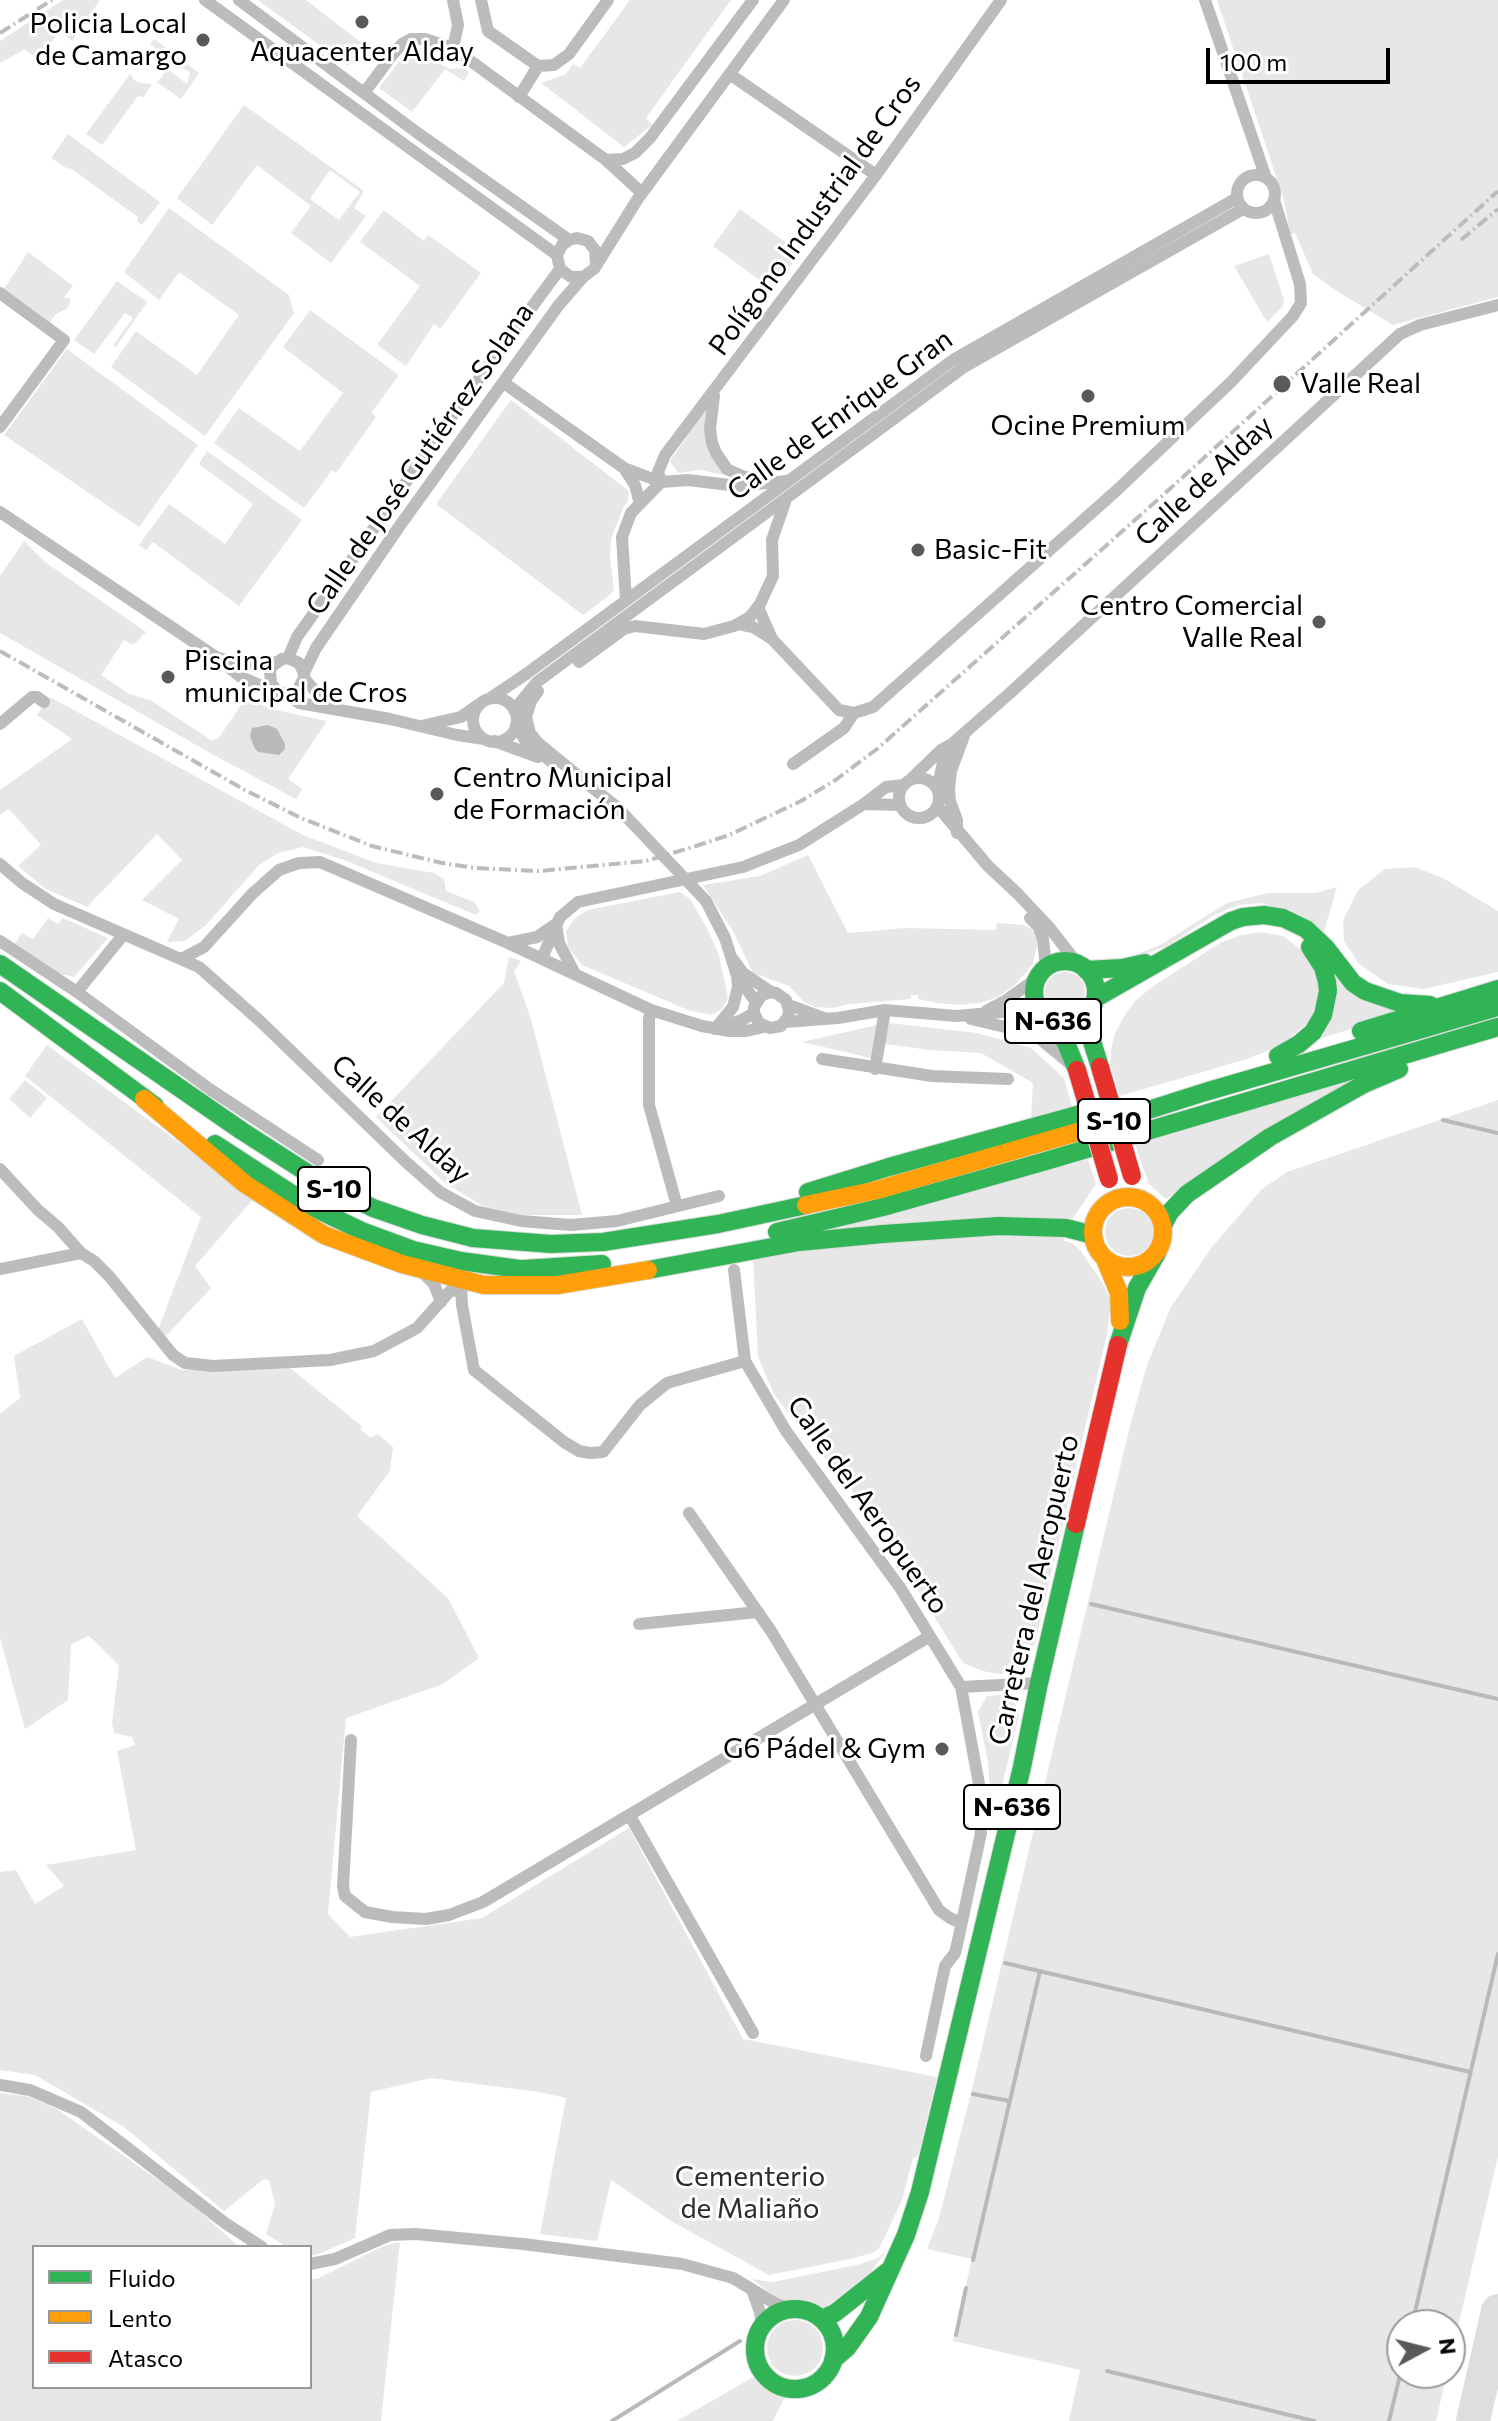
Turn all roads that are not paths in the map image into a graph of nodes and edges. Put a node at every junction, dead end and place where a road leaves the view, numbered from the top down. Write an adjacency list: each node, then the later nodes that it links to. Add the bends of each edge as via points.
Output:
1 (205, 0): 12 (street)
2 (239, 0): 10 (street)
3 (453, 0): 11 (street, via 458,25)
4 (481, 0): 13 (street, via 488,31)
5 (608, 0): 13 (street, via 569,54 554,65)
6 (753, 0): 18 (street, via 650,138 635,153)
7 (784, 0): 14 (street)
8 (1001, 0): 19 (street, Polígono Industrial de Cros)
9 (1205, 0): 17 (street)
10 (290, 38): 12 (street); 15 (street)
11 (453, 48): 15 (street, via 411,39); 16 (street)
12 (280, 54): 30 (street)
13 (538, 66): 16 (street)
14 (731, 75): 19 (street); 22 (street)
15 (364, 93): 28 (street)
16 (519, 97): 18 (street)
17 (1252, 140): 20 (street); 21 (street)
18 (606, 160): 22 (street)
19 (876, 175): 37 (street, Polígono Industrial de Cros)
20 (1247, 177): 21 (street); 24 (street, via 1239,185)
21 (1266, 178): 23 (street, via 1274,188)
22 (642, 193): 26 (street)
23 (1274, 200): 25 (street); 27 (street)
24 (1240, 203): 25 (street); 41 (street, Calle de Enrique Gran, via 1114,266 953,360); 43 (street, Calle de Enrique Gran, via 964,367)
25 (1261, 213): 27 (street)
26 (617, 230): 29 (street); 31 (street)
27 (1285, 239): 58 (street, via 1301,303 1279,332 1116,491 873,707)
28 (569, 240): 29 (street); 30 (street)
29 (592, 245): 31 (street)
30 (557, 255): 32 (street)
31 (596, 264): 33 (street, Calle de José Gutiérrez Solana)
32 (560, 269): 33 (street); 51 (street, Calle de José Gutiérrez Solana)
33 (583, 277): 36 (street, Calle de José Gutiérrez Solana)
34 (0, 293): 38 (street, via 64,340)
35 (1498, 305): 62 (street, Calle de Alday, via 1400,334)
36 (504, 383): 40 (street); 52 (street, Calle de José Gutiérrez Solana, via 392,536 316,648)
37 (714, 392): 39 (street, Polígono Industrial de Cros); 41 (street, via 712,443 727,469 745,477)
38 (0, 427)
39 (665, 455): 40 (street, Polígono Industrial de Cros, via 649,467); 42 (street, Polígono Industrial de Cros, via 658,472)
40 (630, 470): 42 (street); 44 (street)
41 (789, 481): 42 (street, via 738,486); 46 (street, Calle de Enrique Gran)
42 (661, 482): 44 (street)
43 (786, 499): 47 (street, via 772,540 773,576); 57 (street, Calle de Enrique Gran, via 537,682)
44 (640, 504): 46 (street, via 622,537)
45 (0, 512): 50 (street)
46 (626, 600): 55 (street, Calle de Enrique Gran)
47 (758, 607): 48 (street); 49 (street)
48 (738, 624): 49 (street); 68 (street, via 704,634 624,629 539,691 526,717 530,733)
49 (772, 639): 58 (street, via 839,710)
50 (216, 657): 51 (street, via 244,664); 53 (street, via 241,677)
51 (282, 660): 52 (street, via 299,663); 53 (street, via 272,666 269,677)
52 (304, 676): 53 (street, via 301,687); 56 (street)
53 (281, 691): 56 (street, via 299,703)
54 (44, 702): 59 (street, via 32,697)
55 (484, 702): 57 (street, via 504,700); 61 (street, Calle de Enrique Gran, via 461,717); 63 (street, via 475,710 473,723)
56 (337, 709): 61 (street)
57 (514, 710): 60 (street)
58 (854, 713): 66 (street, via 844,728)
59 (0, 724)
60 (516, 725): 63 (street, via 508,737); 65 (street)
61 (422, 726): 63 (street)
62 (966, 732): 64 (street, Calle de Alday); 73 (street, Calle de Alday, via 951,771)
63 (489, 740): 65 (street)
64 (952, 744): 67 (street, Calle de Alday); 69 (street, Calle de Alday)
65 (545, 759): 68 (street)
66 (793, 764)
67 (907, 782): 69 (street, via 923,778); 70 (street, Calle de Alday, via 886,787); 71 (street, via 899,794)
68 (593, 788): 83 (street, bridge, via 706,901)
69 (937, 789): 72 (street)
70 (864, 804): 71 (street); 77 (street, Calle de Alday, via 799,845 743,867 578,902)
71 (900, 805): 72 (street, via 908,815 922,818)
72 (933, 812): 73 (street)
73 (957, 833): 75 (street)
74 (0, 864): 78 (street, Calle de Alday, via 54,904)
75 (988, 866): 86 (street); 87 (street, via 1038,926 1045,946)
76 (1264, 915): 84 (highway, via 1231,921); 94 (highway, via 1306,929 1365,991 1400,1003); 110 (highway, via 1306,942 1323,967 1328,991 1313,1032)
77 (556, 924): 80 (street, Calle de Alday, via 537,937); 82 (street, Calle de Alday); 88 (street)
78 (123, 935): 81 (street, Calle de Alday); 92 (street)
79 (0, 941): 92 (street)
80 (508, 943): 81 (street, via 339,869 308,862 279,870 204,947); 82 (street)
81 (183, 958): 121 (street, Calle de Alday, via 218,983 406,1162 457,1203 495,1217 571,1225 617,1221)
82 (542, 958): 88 (street)
83 (732, 958): 89 (street); 93 (street, via 743,973)
84 (1166, 958): 86 (highway, via 1122,968); 96 (highway)
85 (0, 964): 122 (highway, S-10, via 282,1158 373,1208 473,1238 551,1244 603,1242)
86 (1081, 966): 87 (highway, N-636, via 1057,962); 96 (highway, N-636, via 1094,983)
87 (1041, 973): 101 (street); 104 (highway, N-636, via 1034,998)
88 (575, 974): 99 (street)
89 (737, 976): 98 (street); 108 (street, via 733,1007)
90 (1498, 989): 94 (highway)
91 (0, 991): 115 (highway, S-10)
92 (77, 992): 116 (street)
93 (771, 992): 95 (street); 98 (street, via 762,995)
94 (1455, 1002): 110 (highway)
95 (789, 1005): 103 (street); 105 (street)
96 (1091, 1006): 104 (highway, N-636, via 1075,1022); 119 (highway, N-636, bridge, via 1089,1032)
97 (1498, 1007): 122 (highway, S-10, via 877,1190)
98 (755, 1008): 106 (street); 108 (street, via 742,1020)
99 (651, 1010): 108 (street); 121 (street, via 649,1105)
100 (885, 1010): 102 (street); 103 (street); 112 (street)
101 (977, 1015): 102 (street); 104 (street, via 1012,1011)
102 (957, 1016): 113 (street, via 1027,1032)
103 (827, 1019): 105 (street)
104 (1049, 1019): 113 (highway, N-636)
105 (785, 1022): 106 (street)
106 (764, 1027): 108 (street)
107 (1498, 1027): 130 (highway, S-10, via 854,1214 680,1252)
108 (715, 1029)
109 (1498, 1038): 123 (highway, via 1364,1084 1270,1137 1187,1194)
110 (1278, 1056): 122 (highway, via 889,1167 754,1208)
111 (822, 1059): 112 (street)
112 (875, 1069): 114 (street)
113 (1077, 1070): 120 (highway, N-636, bridge)
114 (1008, 1079)
115 (144, 1099): 129 (highway, via 245,1184 324,1235); 130 (highway, S-10, via 312,1207 364,1232 413,1250)
116 (318, 1160)
117 (0, 1169): 125 (street)
118 (719, 1196): 121 (street, Calle de Alday)
119 (1140, 1199): 120 (highway); 123 (highway, N-636, via 1155,1209)
120 (1112, 1201): 124 (highway, via 1096,1219)
121 (677, 1206)
122 (726, 1222)
123 (1163, 1225): 126 (highway, N-636)
124 (1093, 1235): 127 (highway, N-636); 132 (highway, via 1066,1228 999,1226 883,1234 799,1242)
125 (81, 1253): 128 (street); 134 (street, via 109,1276 185,1363 236,1366 330,1360 374,1351 417,1328)
126 (1157, 1253): 127 (highway, via 1132,1268); 135 (highway, Carretera del Aeropuerto / N-636, via 1137,1288)
127 (1105, 1259): 135 (highway, Carretera del Aeropuerto / N-636, via 1119,1293)
128 (0, 1269)
129 (419, 1269): 133 (highway); 134 (street, via 434,1284)
130 (523, 1269): 132 (highway, via 557,1275)
131 (734, 1270): 136 (street, Calle del Aeropuerto)
132 (623, 1273): 133 (highway, via 558,1285)
133 (461, 1285): 134 (street); 136 (street, via 474,1370 579,1451 603,1452 640,1405 667,1383)
134 (441, 1302)
135 (1120, 1338): 141 (highway, Carretera del Aeropuerto / N-636)
136 (745, 1361): 140 (street, Calle del Aeropuerto, via 786,1431)
137 (689, 1513): 138 (street)
138 (758, 1612): 139 (street); 143 (street)
139 (639, 1624)
140 (930, 1636): 142 (street, Calle del Aeropuerto); 143 (street)
141 (1039, 1683): 142 (street); 152 (highway, Carretera del Aeropuerto / N-636, via 920,2192)
142 (961, 1687): 146 (street, via 979,1784 981,1833)
143 (814, 1705): 145 (street); 146 (street, via 939,1910)
144 (351, 1740): 145 (street, via 343,1887 345,1896 365,1912 426,1919 460,1911)
145 (630, 1816): 147 (street)
146 (961, 1923): 148 (street, via 955,1953 945,1966)
147 (753, 2033)
148 (926, 2056)
149 (0, 2085): 150 (street, via 30,2090 81,2112)
150 (259, 2245)
151 (312, 2264): 153 (street, via 390,2235 416,2234 682,2264 725,2275)
152 (889, 2270): 155 (highway, N-636); 157 (highway, N-636, via 869,2317)
153 (752, 2290): 154 (street); 156 (street)
154 (792, 2309): 155 (highway); 156 (highway)
155 (822, 2319): 157 (highway, via 833,2338)
156 (762, 2325): 157 (highway, N-636, via 757,2361 779,2385 812,2385)
157 (833, 2360)

